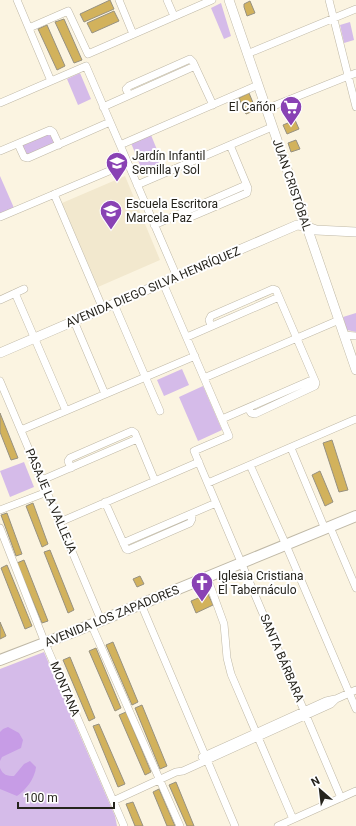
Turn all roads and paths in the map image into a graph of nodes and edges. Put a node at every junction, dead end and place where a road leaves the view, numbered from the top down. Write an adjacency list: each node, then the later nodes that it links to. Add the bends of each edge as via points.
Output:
1 (17, 0): 10 (street)
2 (119, 0): 11 (street)
3 (168, 0): 8 (street)
4 (212, 0): 8 (street)
5 (229, 0): 12 (street, JUAN CRISTÓBAL)
6 (328, 0): 9 (street)
7 (356, 9): 9 (street)
8 (174, 16): 11 (street)
9 (333, 19): 12 (street); 14 (street)
10 (29, 28): 11 (street, via 68,11 88,54); 15 (street)
11 (133, 34)
12 (247, 54): 16 (street, JUAN CRISTÓBAL)
13 (356, 73): 14 (street)
14 (347, 77): 20 (street); 21 (street)
15 (51, 81): 17 (street); 19 (street, via 86,66)
16 (258, 85): 18 (street); 21 (street, JUAN CRISTÓBAL)
17 (0, 103)
18 (213, 105): 19 (street, via 195,66); 27 (street)
19 (103, 106): 22 (street)
20 (356, 107)
21 (266, 109): 23 (street, JUAN CRISTÓBAL)
22 (110, 122): 25 (street); 27 (street)
23 (272, 127): 26 (street); 34 (street, JUAN CRISTÓBAL)
24 (18, 144): 25 (street, via 27,158); 25 (street, via 50,130); 28 (street)
25 (59, 145)
26 (230, 145): 30 (street); 33 (street, via 248,191 186,219 180,214)
27 (120, 146): 29 (street)
28 (0, 151)
29 (128, 163): 30 (street); 31 (street)
30 (138, 185): 33 (street)
31 (54, 194): 32 (street); 43 (street)
32 (0, 217)
33 (154, 225): 36 (street)
34 (307, 227): 35 (street, AVENIDA DIEGO SILVA HENRÍQUEZ, via 316,230); 36 (street, AVENIDA DIEGO SILVA HENRÍQUEZ, via 297,225); 44 (street, JUAN CRISTÓBAL)
35 (356, 232)
36 (177, 277): 37 (street, AVENIDA DIEGO SILVA HENRÍQUEZ)
37 (163, 283): 42 (street, AVENIDA DIEGO SILVA HENRÍQUEZ); 49 (street)
38 (24, 289): 39 (street)
39 (15, 293): 41 (street); 50 (street)
40 (279, 297): 46 (street); 46 (street, via 275,289 211,316); 51 (street)
41 (0, 300)
42 (114, 304): 43 (street, AVENIDA DIEGO SILVA HENRÍQUEZ); 55 (street)
43 (104, 309): 45 (street, AVENIDA DIEGO SILVA HENRÍQUEZ)
44 (339, 320): 47 (street, JUAN CRISTÓBAL); 51 (street)
45 (74, 321): 50 (street, AVENIDA DIEGO SILVA HENRÍQUEZ); 58 (street)
46 (211, 326): 49 (street)
47 (344, 335): 48 (street); 54 (street, JUAN CRISTÓBAL)
48 (356, 336)
49 (186, 337): 53 (street)
50 (35, 338): 52 (street, AVENIDA DIEGO SILVA HENRÍQUEZ); 59 (street)
51 (296, 338): 56 (street); 61 (street, via 315,383)
52 (0, 353)
53 (195, 356): 55 (street); 56 (street)
54 (356, 370)
55 (146, 377): 58 (street); 60 (street)
56 (204, 378): 61 (street)
57 (0, 381): 63 (street, PASAJE LA VALLEJA)
58 (105, 394): 59 (street)
59 (66, 411): 63 (street)
60 (160, 411)
61 (222, 419): 65 (street, SANTA BÁRBARA, via 229,436 194,451)
62 (356, 419): 64 (street)
63 (21, 430): 67 (street, PASAJE LA VALLEJA)
64 (290, 448): 66 (street); 77 (street)
65 (199, 462): 68 (street); 69 (street, SANTA BÁRBARA)
66 (250, 465): 69 (street); 78 (street)
67 (42, 480): 68 (street, via 71,468 68,461 70,458 131,431 137,438); 70 (street, PASAJE LA VALLEJA)
68 (155, 481): 71 (street)
69 (208, 483): 72 (street, SANTA BÁRBARA)
70 (47, 492): 73 (street); 75 (street, PASAJE LA VALLEJA)
71 (105, 502): 72 (street, via 128,550 189,524 192,521 191,514); 75 (street)
72 (216, 503): 79 (street, SANTA BÁRBARA)
73 (0, 510)
74 (356, 516): 77 (main road, AVENIDA LOS ZAPADORES)
75 (60, 522): 83 (street, PASAJE LA VALLEJA)
76 (0, 528): 85 (street, MONTANA)
77 (328, 528): 78 (main road, AVENIDA LOS ZAPADORES); 81 (street)
78 (286, 545): 79 (main road, AVENIDA LOS ZAPADORES); 87 (street)
79 (242, 563): 80 (main road, AVENIDA LOS ZAPADORES); 89 (street, SANTA BÁRBARA)
80 (207, 577): 82 (main road, AVENIDA LOS ZAPADORES); 90 (street, via 224,624 229,666)
81 (356, 588)
82 (141, 604): 83 (main road, AVENIDA LOS ZAPADORES); 91 (street)
83 (102, 620): 84 (main road, AVENIDA LOS ZAPADORES)
84 (91, 624): 85 (main road, AVENIDA LOS ZAPADORES); 92 (street)
85 (45, 643): 86 (main road, AVENIDA LOS ZAPADORES); 95 (street, MONTANA)
86 (0, 659)
87 (353, 692): 88 (street); 89 (street, via 326,701)
88 (356, 709)
89 (305, 713): 90 (street); 94 (street, SANTA BÁRBARA)
90 (258, 735): 91 (street); 96 (street)
91 (206, 758): 92 (street, via 183,772 176,772); 99 (street)
92 (159, 780): 95 (street); 98 (street)
93 (356, 791): 94 (street)
94 (341, 798): 96 (street)
95 (113, 801): 97 (street, MONTANA)
96 (293, 819): 100 (street)
97 (124, 826)
98 (180, 826)
99 (235, 826)
100 (278, 826)

